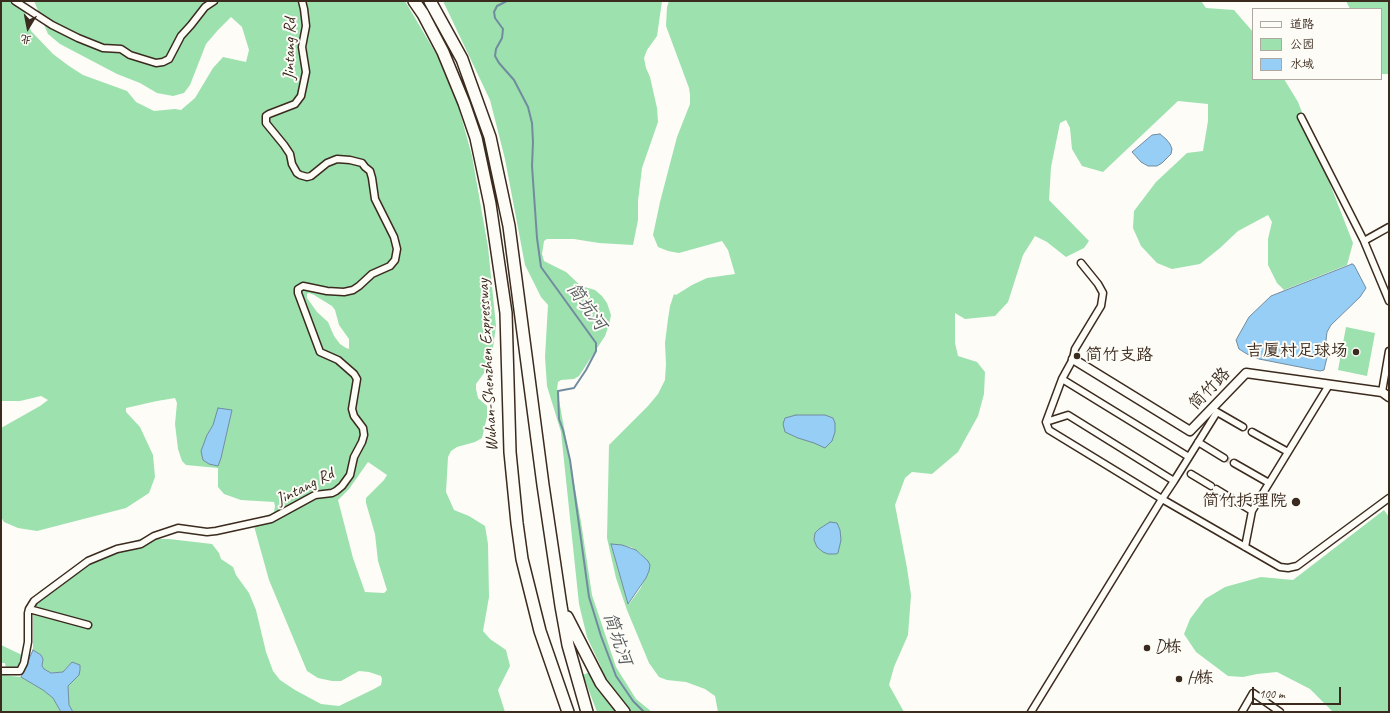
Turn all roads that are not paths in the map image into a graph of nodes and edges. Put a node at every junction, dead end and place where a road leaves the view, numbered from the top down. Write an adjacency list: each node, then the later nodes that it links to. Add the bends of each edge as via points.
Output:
1 (15, 1): 2 (street, via 78,38 103,48 120,49 156,63 169,59 181,36 205,6)
2 (214, 1)
3 (302, 1): 33 (street, Jintang Rd, via 306,26 302,47 306,72 301,96 295,104 266,116 266,123 290,154 292,164 300,175 311,176 327,163 338,159 365,166 370,171 375,199 394,237 397,249 395,260 390,266 372,274 352,290 344,292 302,286 298,289 320,352 338,360 357,379 352,409 363,428 364,435 354,456 350,475 336,491 315,495 271,519 207,532 178,528 140,544 117,548 84,563 34,601)
4 (414, 1): 36 (highway, Wuhan-Shenzhen Expressway, via 443,52 476,138 490,204 505,306 510,452 522,559 540,631)
5 (430, 1): 32 (highway, Wuhan-Shenzhen Expressway, via 462,59 491,145 509,226)
6 (1300, 117): 8 (street)
7 (1389, 227): 8 (street)
8 (1364, 241): 10 (street)
9 (1081, 263): 12 (street, via 1103,293 1101,306 1075,349)
10 (1389, 302)
11 (1389, 351): 15 (street)
12 (1073, 359): 13 (street); 14 (street, 简竹路, via 1190,431 1246,373)
13 (1062, 379): 17 (street); 22 (street)
14 (1329, 385): 15 (street, 简竹路); 21 (street)
15 (1382, 392): 16 (street, 简竹路)
16 (1389, 397)
17 (1046, 422): 26 (street, via 1068,415); 29 (street, via 1049,430)
18 (1244, 427): 20 (street, via 1217,412)
19 (1252, 432): 21 (street)
20 (1198, 442): 22 (street); 23 (street)
21 (1288, 452): 27 (street)
22 (1189, 457): 25 (street)
23 (1224, 458)
24 (1234, 463): 27 (street)
25 (1187, 472): 26 (street); 30 (street)
26 (1174, 481): 29 (street)
27 (1269, 483): 30 (street)
28 (1389, 498): 31 (street, via 1297,566 1280,567)
29 (1162, 499): 31 (street); 39 (street)
30 (1252, 511): 31 (street)
31 (1245, 547)
32 (561, 606): 37 (highway, Wuhan-Shenzhen Expressway, via 568,645); 38 (highway, via 601,683)
33 (29, 609): 34 (street); 35 (street, via 28,648 24,663 18,674)
34 (88, 625)
35 (1, 671)
36 (566, 708)
37 (587, 712)
38 (624, 712)
39 (1032, 712)
40 (1242, 712): 41 (street, via 1253,693)
41 (1280, 712)

